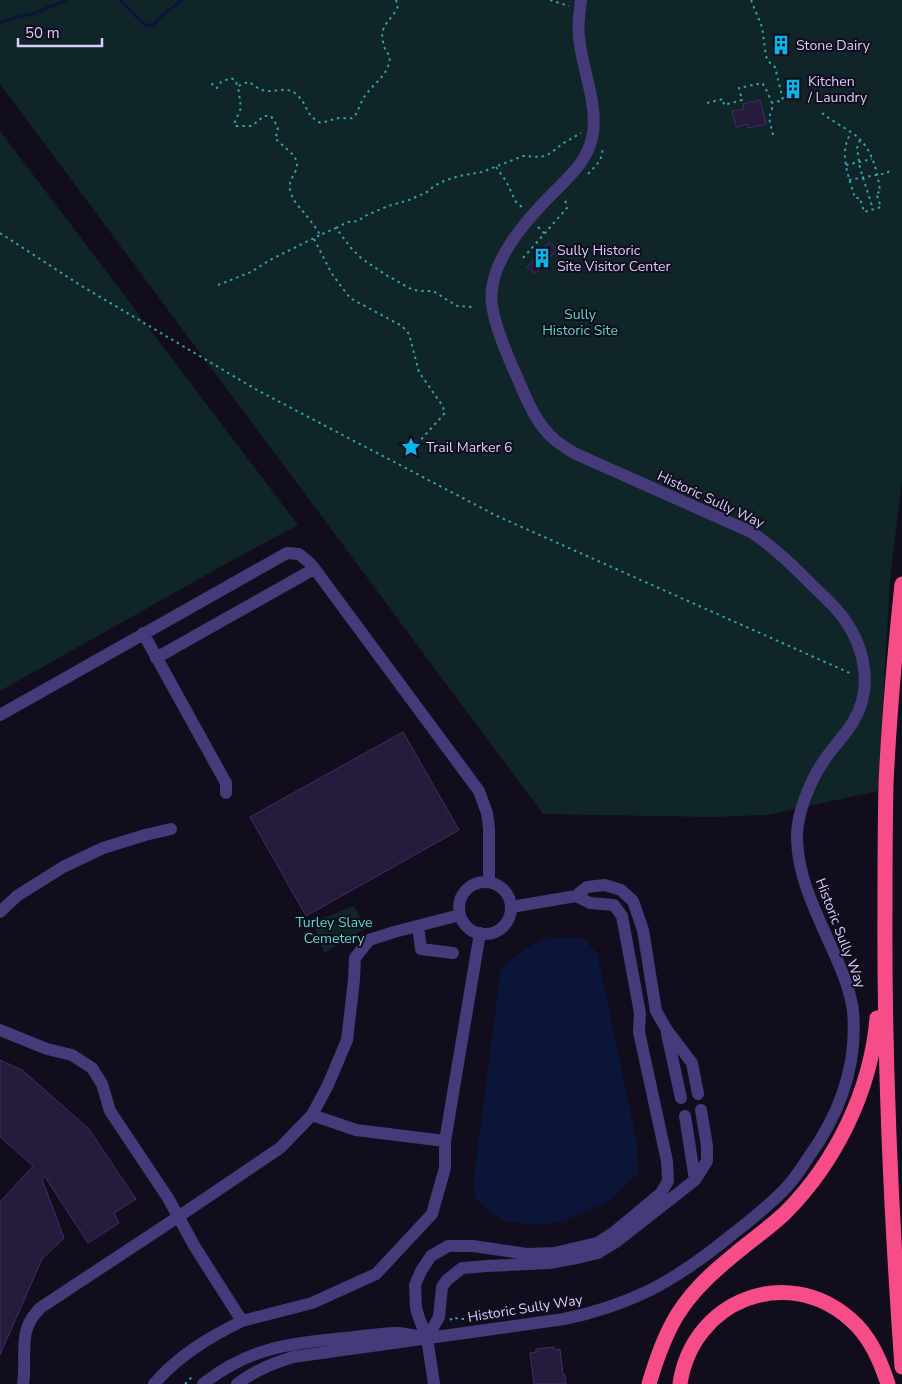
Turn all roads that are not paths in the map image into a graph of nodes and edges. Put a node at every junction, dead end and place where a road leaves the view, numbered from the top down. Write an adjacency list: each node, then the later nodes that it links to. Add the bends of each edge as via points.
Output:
1 (580, 4): 31 (street, Historic Sully Way, via 577,27 595,121 588,151 581,164 520,230 503,255 493,283 491,304 499,334 519,381 540,423 556,441 574,453 765,541 838,611 859,645 865,672 863,698 853,721 816,774 798,828 800,868 844,977 853,1011 853,1043 846,1086 817,1146 792,1181 769,1205 698,1261 648,1292 599,1311 564,1320)
2 (314, 569): 4 (street, via 299,554 288,552); 5 (street); 9 (street, via 479,791 489,828)
3 (902, 584): 16 (highway, via 886,776)
4 (143, 633): 5 (street); 6 (street)
5 (156, 658): 7 (street, via 226,783)
6 (0, 714)
7 (226, 793)
8 (170, 829): 12 (street, via 103,848 63,867 17,896)
9 (489, 882): 11 (street, via 507,893); 13 (street, via 472,885 466,891 461,898)
10 (576, 896): 11 (street); 18 (street, via 587,887 605,885 621,890 633,901 643,930); 19 (street, via 590,903 614,905 622,916)
11 (511, 907): 15 (street, via 502,928)
12 (0, 912)
13 (460, 915): 14 (street); 15 (street, via 467,927)
14 (418, 926): 17 (street, via 421,949); 25 (street, via 369,940 355,958 347,1040)
15 (480, 933): 27 (street)
16 (885, 949): 32 (highway, via 889,1153); 38 (highway, via 870,1061 844,1130 815,1176 785,1213 719,1267 684,1303 661,1347)
17 (453, 953)
18 (656, 1011): 19 (street); 21 (street)
19 (640, 1013): 31 (street, via 639,1032 667,1161 668,1180 661,1193 613,1233 597,1242 554,1253 527,1254 473,1246 448,1246 431,1256 415,1285 416,1308)
20 (0, 1030): 29 (street, via 72,1055 92,1068 102,1084 110,1111)
21 (666, 1030): 22 (street, via 692,1063); 23 (street)
22 (698, 1094)
23 (681, 1098)
24 (701, 1110): 28 (street, via 707,1161)
25 (312, 1115): 27 (street, via 356,1130); 29 (street, via 280,1148)
26 (684, 1116): 28 (street)
27 (445, 1142): 30 (street, via 445,1168 432,1214 376,1274 312,1303)
28 (695, 1180): 31 (street, via 598,1253 549,1263 462,1268 442,1287 439,1317)
29 (178, 1217): 30 (street); 33 (street, via 40,1308 26,1331)
30 (242, 1321): 34 (street, via 201,1343)
31 (427, 1338): 35 (street, Historic Sully Way, via 397,1333 278,1347 235,1362); 36 (street, Historic Sully Way, via 293,1357 257,1371); 37 (street)
32 (902, 1367)
33 (24, 1384)
34 (154, 1384)
35 (203, 1384)
36 (236, 1384)
37 (434, 1384)
38 (650, 1384)
39 (680, 1384): 40 (highway, via 689,1351 712,1320 743,1300 779,1292 815,1298 850,1319 874,1350)
40 (888, 1384)

